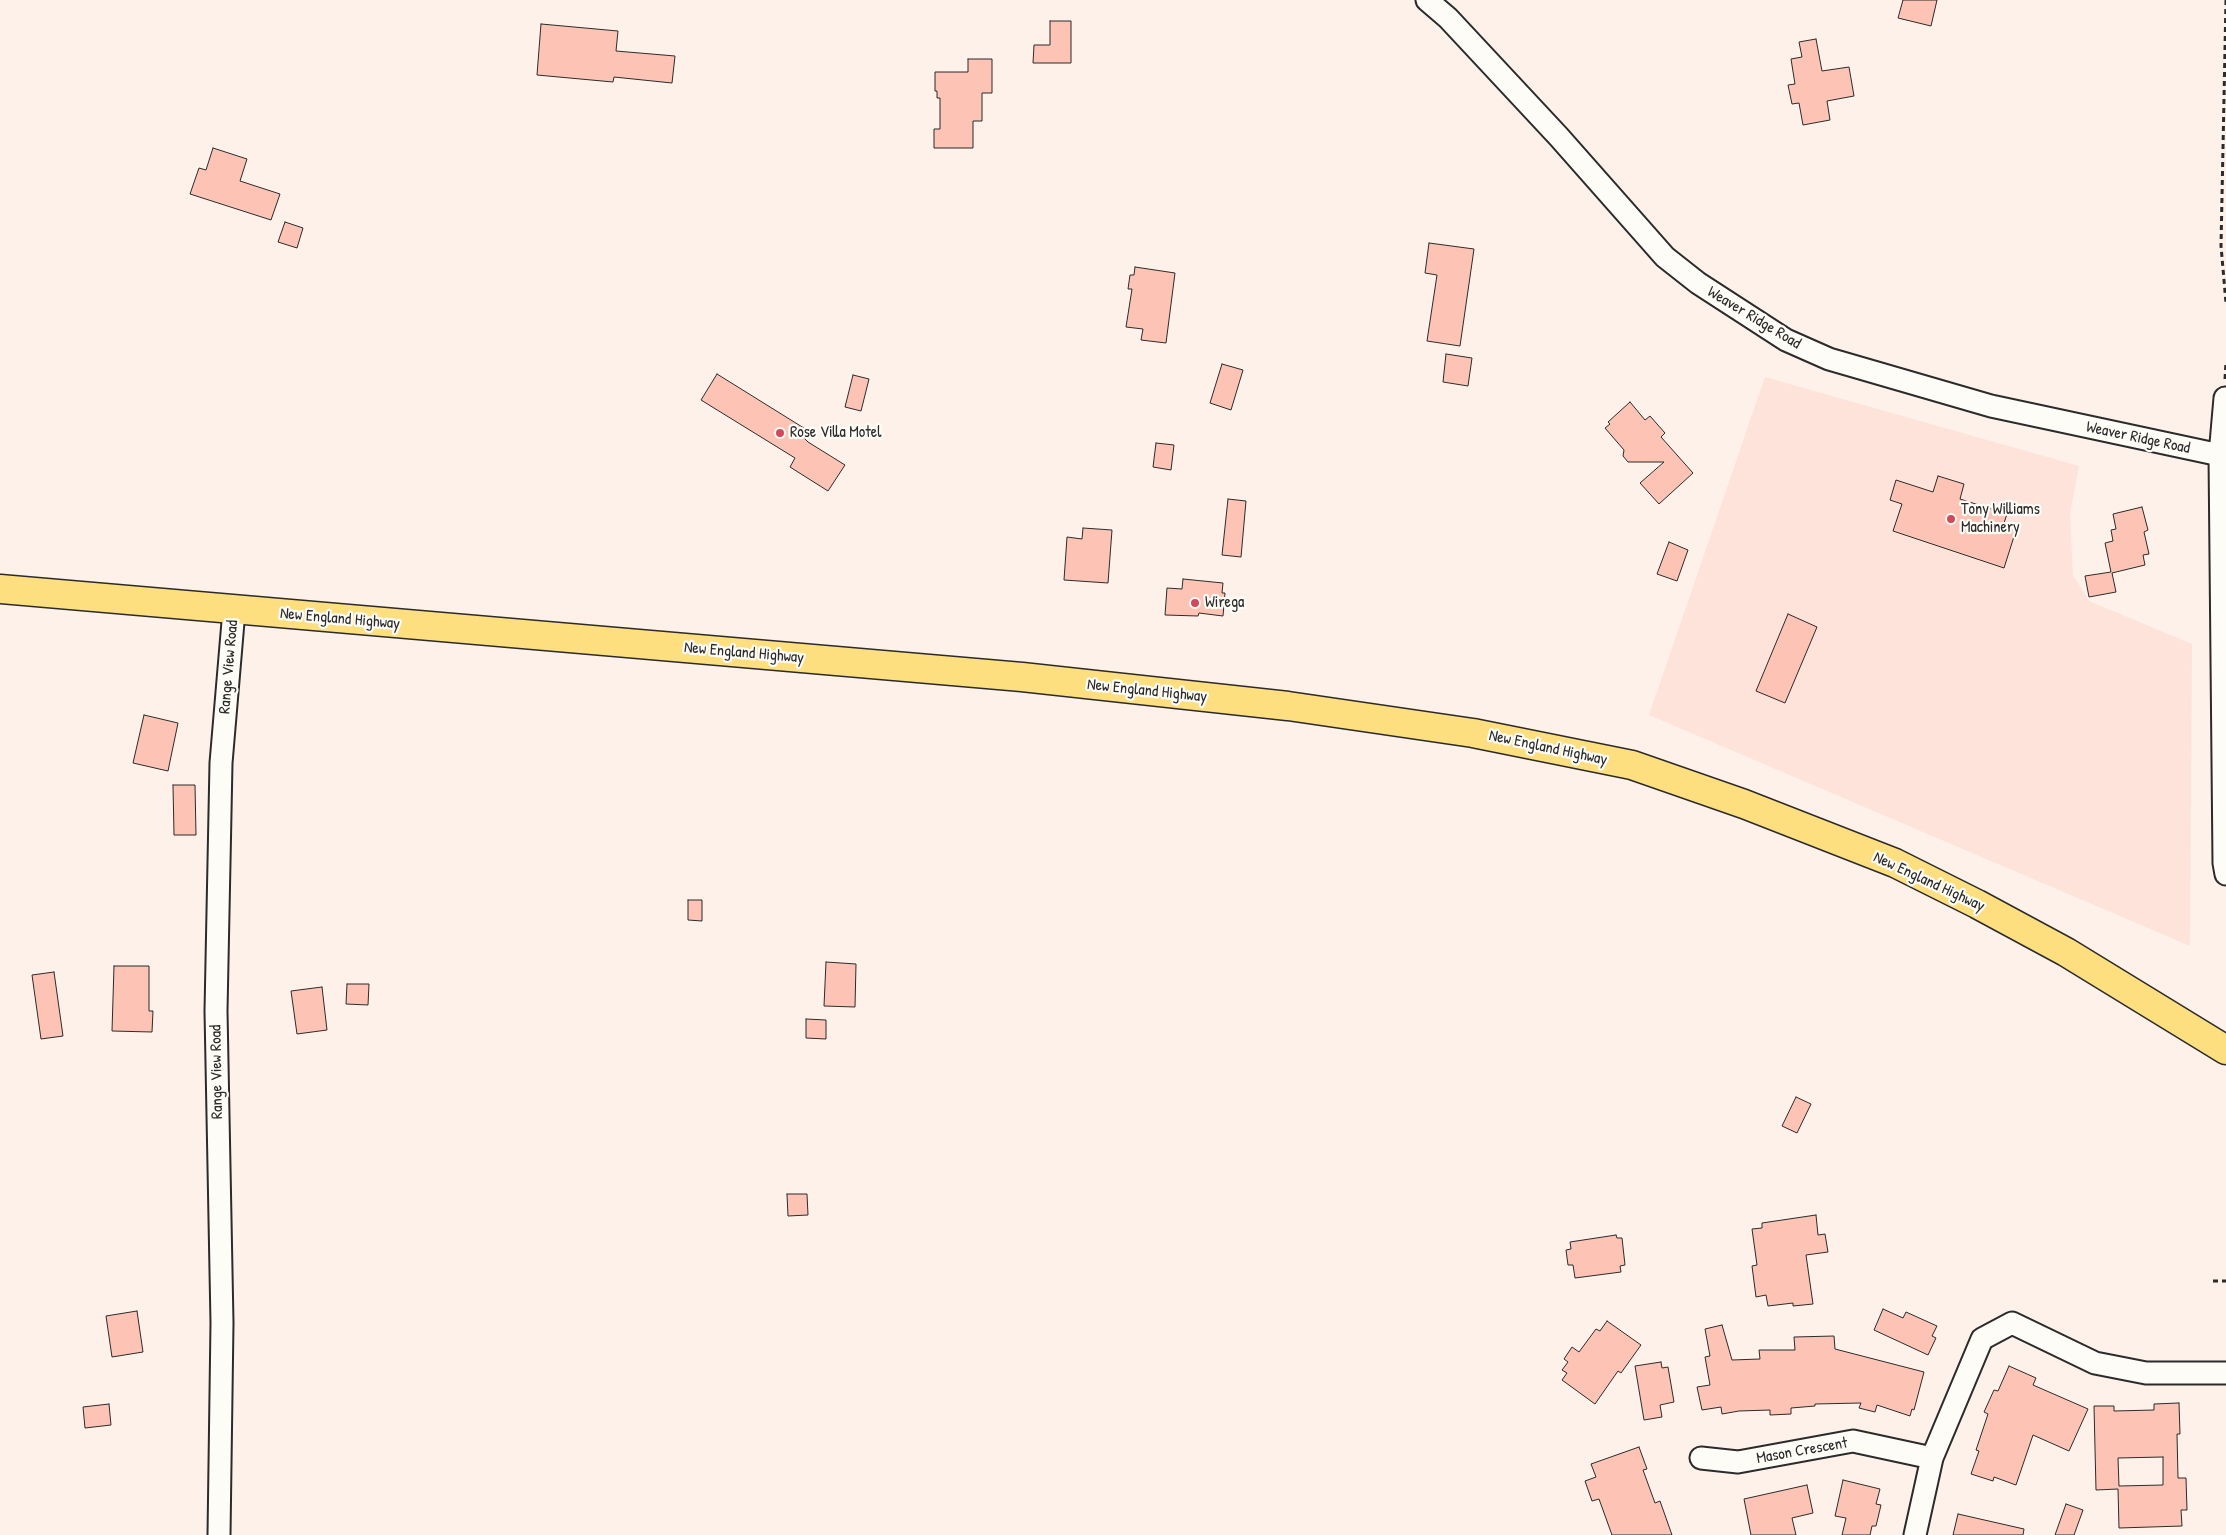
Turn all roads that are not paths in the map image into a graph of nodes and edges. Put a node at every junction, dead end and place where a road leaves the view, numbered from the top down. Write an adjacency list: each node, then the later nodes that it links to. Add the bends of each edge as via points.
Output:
1 (1427, 0): 3 (street, Weaver Ridge Road, via 1448,18 1559,137 1665,257 1698,283 1786,340 1829,359 1991,406)
2 (2224, 398): 3 (street)
3 (2220, 455): 6 (street)
4 (0, 589): 5 (highway, New England Highway)
5 (234, 610): 7 (highway, New England Highway, via 1022,677 1278,705 1473,733 1632,766 1744,804 1895,863 2066,952); 11 (street, Range View Road, via 221,763 216,1011 222,1322)
6 (2226, 874)
7 (2226, 1050)
8 (2226, 1373): 10 (street, via 2146,1373 2095,1363 2012,1323 1982,1339)
9 (1701, 1458): 10 (street, Mason Crescent, via 1738,1462 1853,1441)
10 (1932, 1458): 12 (street)
11 (219, 1535)
12 (1915, 1535)

